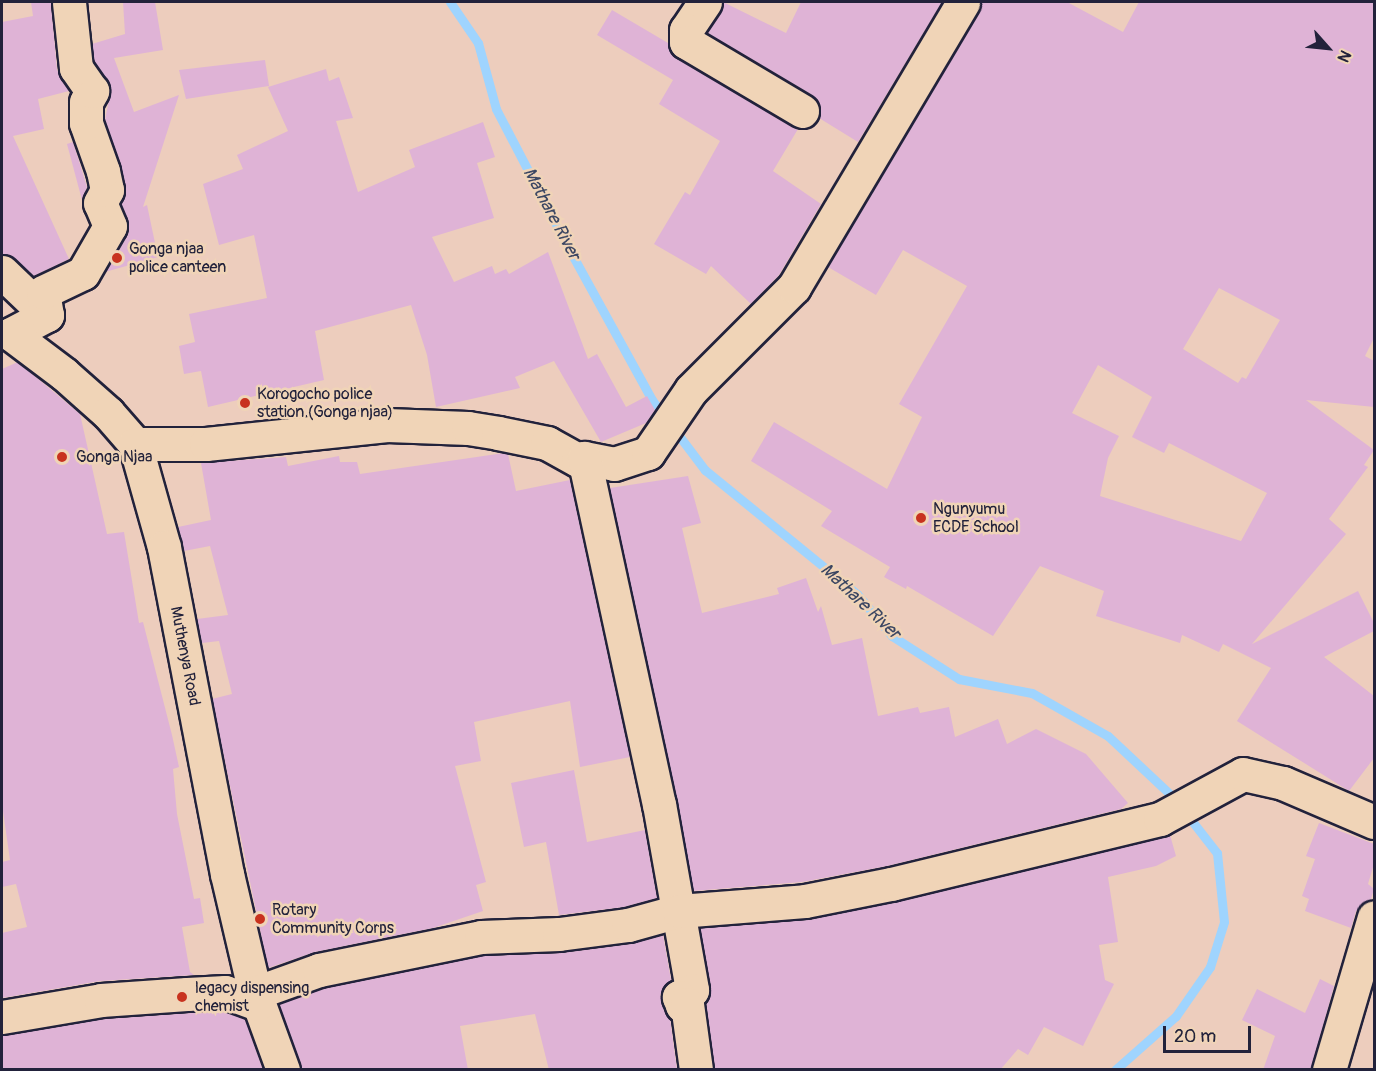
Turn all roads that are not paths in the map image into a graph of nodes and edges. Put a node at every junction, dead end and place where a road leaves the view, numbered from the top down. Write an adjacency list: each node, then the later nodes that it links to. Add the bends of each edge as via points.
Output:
1 (69, 2): 6 (street, via 76,68 92,91 86,102 87,123 103,171 107,190 100,203 110,226 83,273 43,292)
2 (705, 2): 4 (street, via 686,30 686,42)
3 (963, 2): 8 (street, via 794,286 691,390 648,453 622,462)
4 (802, 111)
5 (2, 272): 6 (street)
6 (47, 315): 7 (street, Muthenya Road, via 10,334 64,374 108,413)
7 (135, 444): 8 (street, via 206,444 387,424 468,428 547,443 578,460); 12 (street, Muthenya Road, via 164,547 227,874)
8 (584, 458): 10 (street)
9 (1374, 822): 10 (street, via 1283,783 1243,774 1160,819 806,901)
10 (679, 911): 12 (street, via 628,925 559,934 481,937 320,970); 15 (street, via 692,990 679,997 682,1005 687,1004)
11 (1374, 917): 16 (street)
12 (256, 998): 13 (street, via 225,992 101,1000); 14 (street, Muthenya Road)
13 (2, 1017)
14 (283, 1070)
15 (696, 1070)
16 (1329, 1070)

